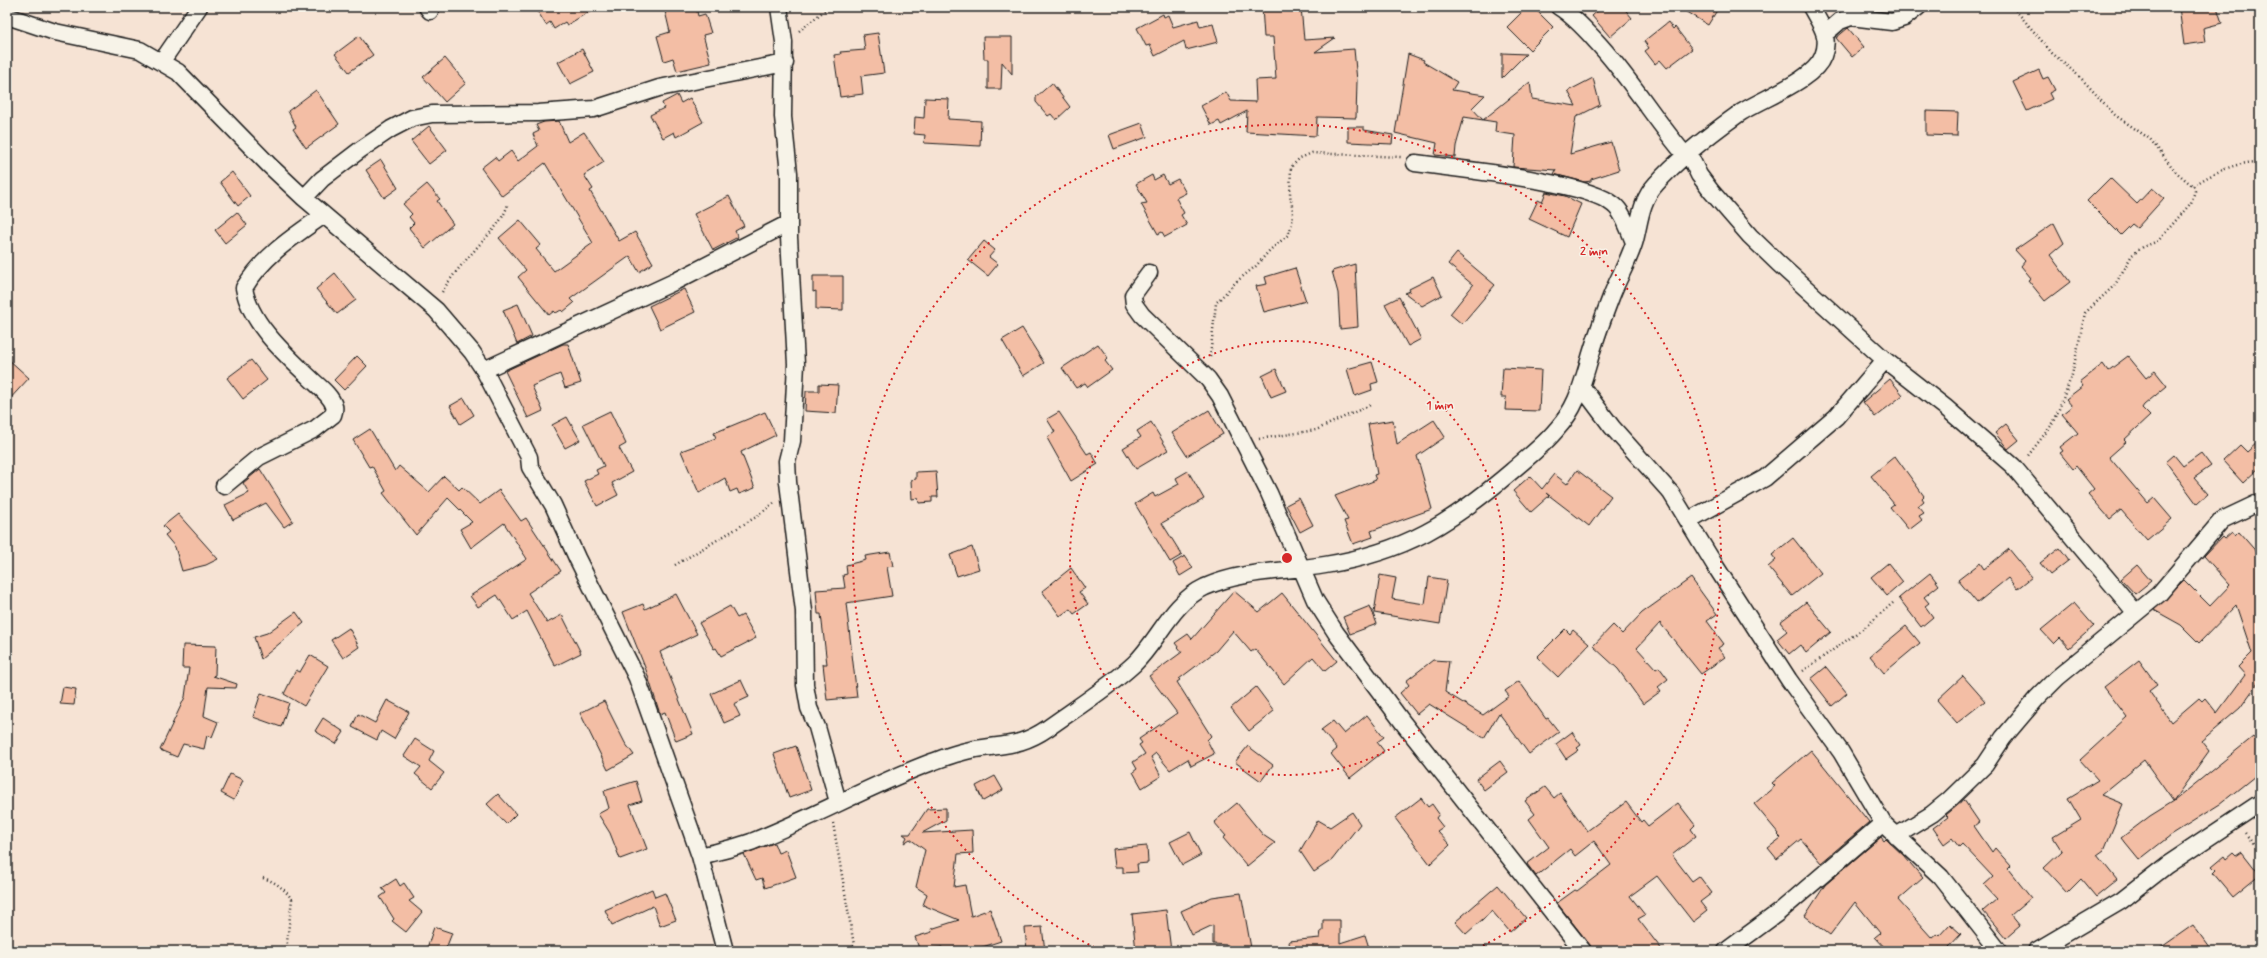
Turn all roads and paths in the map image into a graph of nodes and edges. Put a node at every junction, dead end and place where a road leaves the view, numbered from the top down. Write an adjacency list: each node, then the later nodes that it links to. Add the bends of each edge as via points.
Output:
1 (199, 7): 11 (street)
2 (779, 7): 10 (street)
3 (829, 7): 10 (path)
4 (1559, 7): 13 (street, via 1618,64 1663,130)
5 (1811, 7): 9 (street)
6 (1918, 7): 9 (street, via 1904,18 1892,22 1851,17 1840,20)
7 (2013, 7): 16 (path, via 2052,53 2115,114 2150,139 2176,172)
8 (7, 16): 11 (street, via 55,32 140,50)
9 (1826, 32): 13 (street, via 1825,52 1818,67 1799,81 1737,115)
10 (784, 42): 12 (street)
11 (162, 61): 17 (street, via 178,72 268,165)
12 (785, 63): 17 (street, via 659,88 594,108 538,113 432,114 412,118 360,150 322,179); 20 (street, via 783,117 789,173)
13 (1687, 155): 21 (street, via 1655,184 1646,198); 24 (street, via 1698,175 1750,236)
14 (2260, 162): 16 (path, via 2248,162 2217,171)
15 (1415, 163): 21 (street, via 1542,182 1601,197 1616,206); 26 (path, via 1398,156 1312,153 1300,158 1292,166 1290,196 1293,211 1288,235 1216,303)
16 (2193, 186): 30 (path, via 2194,197 2186,209 2158,241 2132,255 2115,284 2085,313 2072,375 2054,422 2038,440 2030,455)
17 (304, 198): 19 (street)
18 (508, 204): 23 (path, via 491,233 445,288)
19 (324, 215): 23 (street); 31 (street, via 270,254 255,270 244,288 246,300 264,328 328,396 334,406 333,415 315,429 259,457)
20 (789, 223): 25 (street, via 676,282); 32 (street, via 796,364 792,441 787,461)
21 (1634, 242): 27 (street, via 1601,326)
22 (1149, 273): 26 (street, via 1133,296 1134,304 1142,315)
23 (436, 310): 25 (street)
24 (1885, 360): 30 (street); 34 (street, via 1836,417 1770,473)
25 (484, 370): 46 (street, via 637,678)
26 (1208, 379): 29 (street, via 1220,396)
27 (1582, 387): 34 (street, via 1612,427 1671,493); 36 (street, via 1560,427 1541,446 1452,519 1397,547 1328,565)
28 (1370, 405): 29 (path, via 1316,430 1272,438)
29 (1241, 440): 36 (street, via 1269,493)
30 (2012, 466): 38 (street)
31 (224, 486)
32 (789, 486): 35 (path, via 773,504 756,517); 41 (street, via 804,611 806,690 809,708 817,727)
33 (2260, 502): 38 (street, via 2222,520 2176,576)
34 (1689, 520): 39 (street, via 1716,567)
35 (675, 565)
36 (1303, 568): 41 (street, via 1265,570 1203,588 1169,617 1137,661 1024,743 972,750 934,761); 51 (street, via 1315,600 1336,633 1404,724)
37 (1894, 602): 39 (path, via 1864,628)
38 (2136, 613): 44 (street, via 2052,682 2003,738 1984,765 1949,800 1932,814)
39 (1790, 680): 43 (street, via 1841,752)
40 (2260, 803): 42 (street)
41 (833, 805): 46 (street, via 746,844); 50 (path)
42 (2233, 820): 45 (path); 54 (street, via 2167,865 2121,901)
43 (1883, 823): 44 (street); 52 (street, via 1779,912)
44 (1896, 836): 53 (street, via 1941,876)
45 (2260, 851)
46 (700, 856): 49 (street)
47 (263, 878): 48 (path, via 284,889 292,899)
48 (286, 951)
49 (725, 951)
50 (855, 951)
51 (1583, 951)
52 (1726, 951)
53 (1999, 951)
54 (2036, 951)

